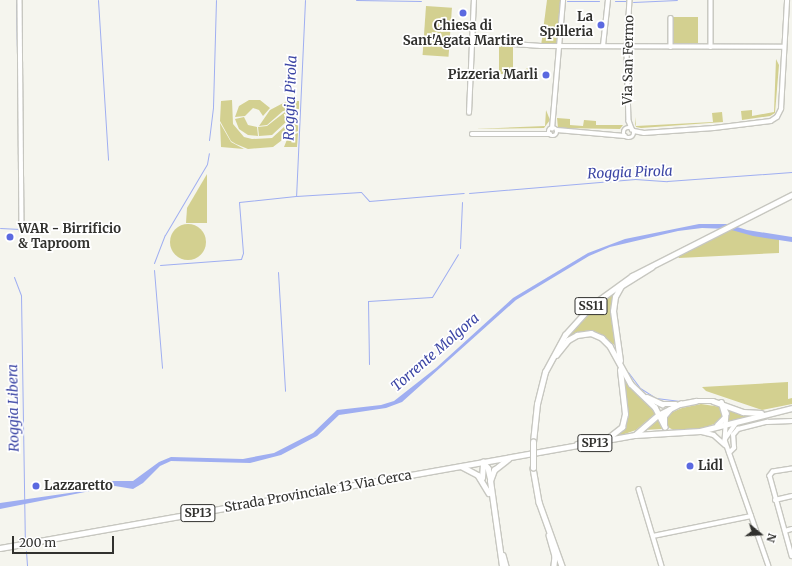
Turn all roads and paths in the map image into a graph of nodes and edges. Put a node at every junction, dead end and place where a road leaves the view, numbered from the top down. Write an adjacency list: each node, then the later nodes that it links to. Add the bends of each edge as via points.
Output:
1 (20, 0): 27 (street)
2 (474, 0): 11 (street)
3 (563, 0): 12 (street)
4 (608, 0): 13 (street)
5 (630, 0): 14 (street, Via San Fermo)
6 (711, 0): 16 (street)
7 (784, 0): 9 (street)
8 (787, 0): 9 (street)
9 (786, 6): 17 (street)
10 (671, 18): 15 (street)
11 (472, 41): 12 (street); 18 (street)
12 (559, 46): 13 (street); 21 (street)
13 (602, 46): 14 (street)
14 (627, 46): 15 (street); 19 (street, Via San Fermo)
15 (671, 47): 16 (street)
16 (711, 47): 17 (street)
17 (784, 47): 23 (street, via 781,111 776,119 714,128)
18 (469, 113)
19 (629, 121): 20 (street); 22 (street)
20 (633, 130): 22 (street); 23 (street); 25 (street)
21 (553, 131): 22 (street); 24 (street)
22 (625, 132): 25 (street, via 629,138)
23 (644, 133): 25 (street)
24 (472, 134)
25 (633, 137)
26 (792, 195): 28 (main road, SS11)
27 (22, 229)
28 (658, 262): 30 (main road, SS11, via 619,284 590,307 564,338); 31 (main road, via 648,271 621,286 615,297 613,311 618,356)
29 (619, 367): 30 (main road, via 608,343 597,335 585,333 568,340); 31 (main road); 49 (main road, via 625,414 620,430 608,438)
30 (545, 372): 62 (main road, SS11, bridge, via 537,404 533,468 537,495)
31 (624, 374): 32 (main road)
32 (641, 394): 34 (main road, via 662,404); 38 (main road, via 655,407)
33 (721, 403): 34 (main road, Strada Provinciale 13 Via Cerca / SP13, via 703,400); 37 (main road, Strada Provinciale 13 Via Cerca / SP13, via 749,413); 41 (street, via 727,410); 43 (main road, via 725,417)
34 (680, 404): 35 (main road, Strada Provinciale 13 Via Cerca / SP13)
35 (670, 408): 38 (main road, Strada Provinciale 13 Via Cerca / SP13); 42 (main road, via 664,416)
36 (792, 408): 37 (main road, Strada Provinciale 13 Via Cerca / SP13)
37 (776, 411): 39 (main road, Strada Provinciale 13 Via Cerca / SP13)
38 (658, 415): 42 (main road); 46 (main road, Strada Provinciale 13 Via Cerca / SP13)
39 (740, 420): 41 (main road, Strada Provinciale 13 Via Cerca / SP13); 47 (street, via 730,428)
40 (792, 421): 50 (street, via 767,422 738,429 733,435 734,448)
41 (725, 424): 43 (main road, Strada Provinciale 13 Via Cerca / SP13); 47 (street)
42 (664, 427): 45 (main road)
43 (714, 427): 44 (main road, Strada Provinciale 13 Via Cerca / SP13)
44 (700, 431): 45 (main road, Strada Provinciale 13 Via Cerca / SP13); 48 (street, via 714,434)
45 (669, 432): 46 (main road, Strada Provinciale 13 Via Cerca / SP13)
46 (635, 435): 49 (main road, Strada Provinciale 13 Via Cerca / SP13)
47 (725, 440): 48 (street)
48 (727, 448): 50 (street)
49 (555, 450): 51 (main road, Strada Provinciale 13 Via Cerca / SP13)
50 (729, 453): 61 (street)
51 (511, 457): 52 (main road, Strada Provinciale 13 Via Cerca / SP13); 55 (main road, via 496,469)
52 (483, 462): 53 (main road, Strada Provinciale 13 Via Cerca / SP13); 55 (main road, via 489,470); 56 (main road, via 481,472)
53 (461, 466): 56 (main road, via 476,473); 67 (main road, Strada Provinciale 13 Via Cerca / SP13)
54 (792, 468): 60 (street, via 771,474)
55 (490, 481): 58 (main road)
56 (484, 482): 58 (main road)
57 (639, 489): 66 (street)
58 (490, 496): 65 (main road)
59 (792, 496): 60 (street)
60 (775, 500): 64 (street)
61 (751, 516): 66 (street); 74 (street)
62 (548, 527): 71 (main road, via 555,556); 72 (main road)
63 (792, 529): 64 (street)
64 (785, 531): 68 (street)
65 (498, 536): 69 (main road); 70 (main road)
66 (653, 536): 73 (street)
67 (0, 548)
68 (792, 556)
69 (502, 566)
70 (506, 566)
71 (554, 566)
72 (562, 566)
73 (662, 566)
74 (769, 566)

